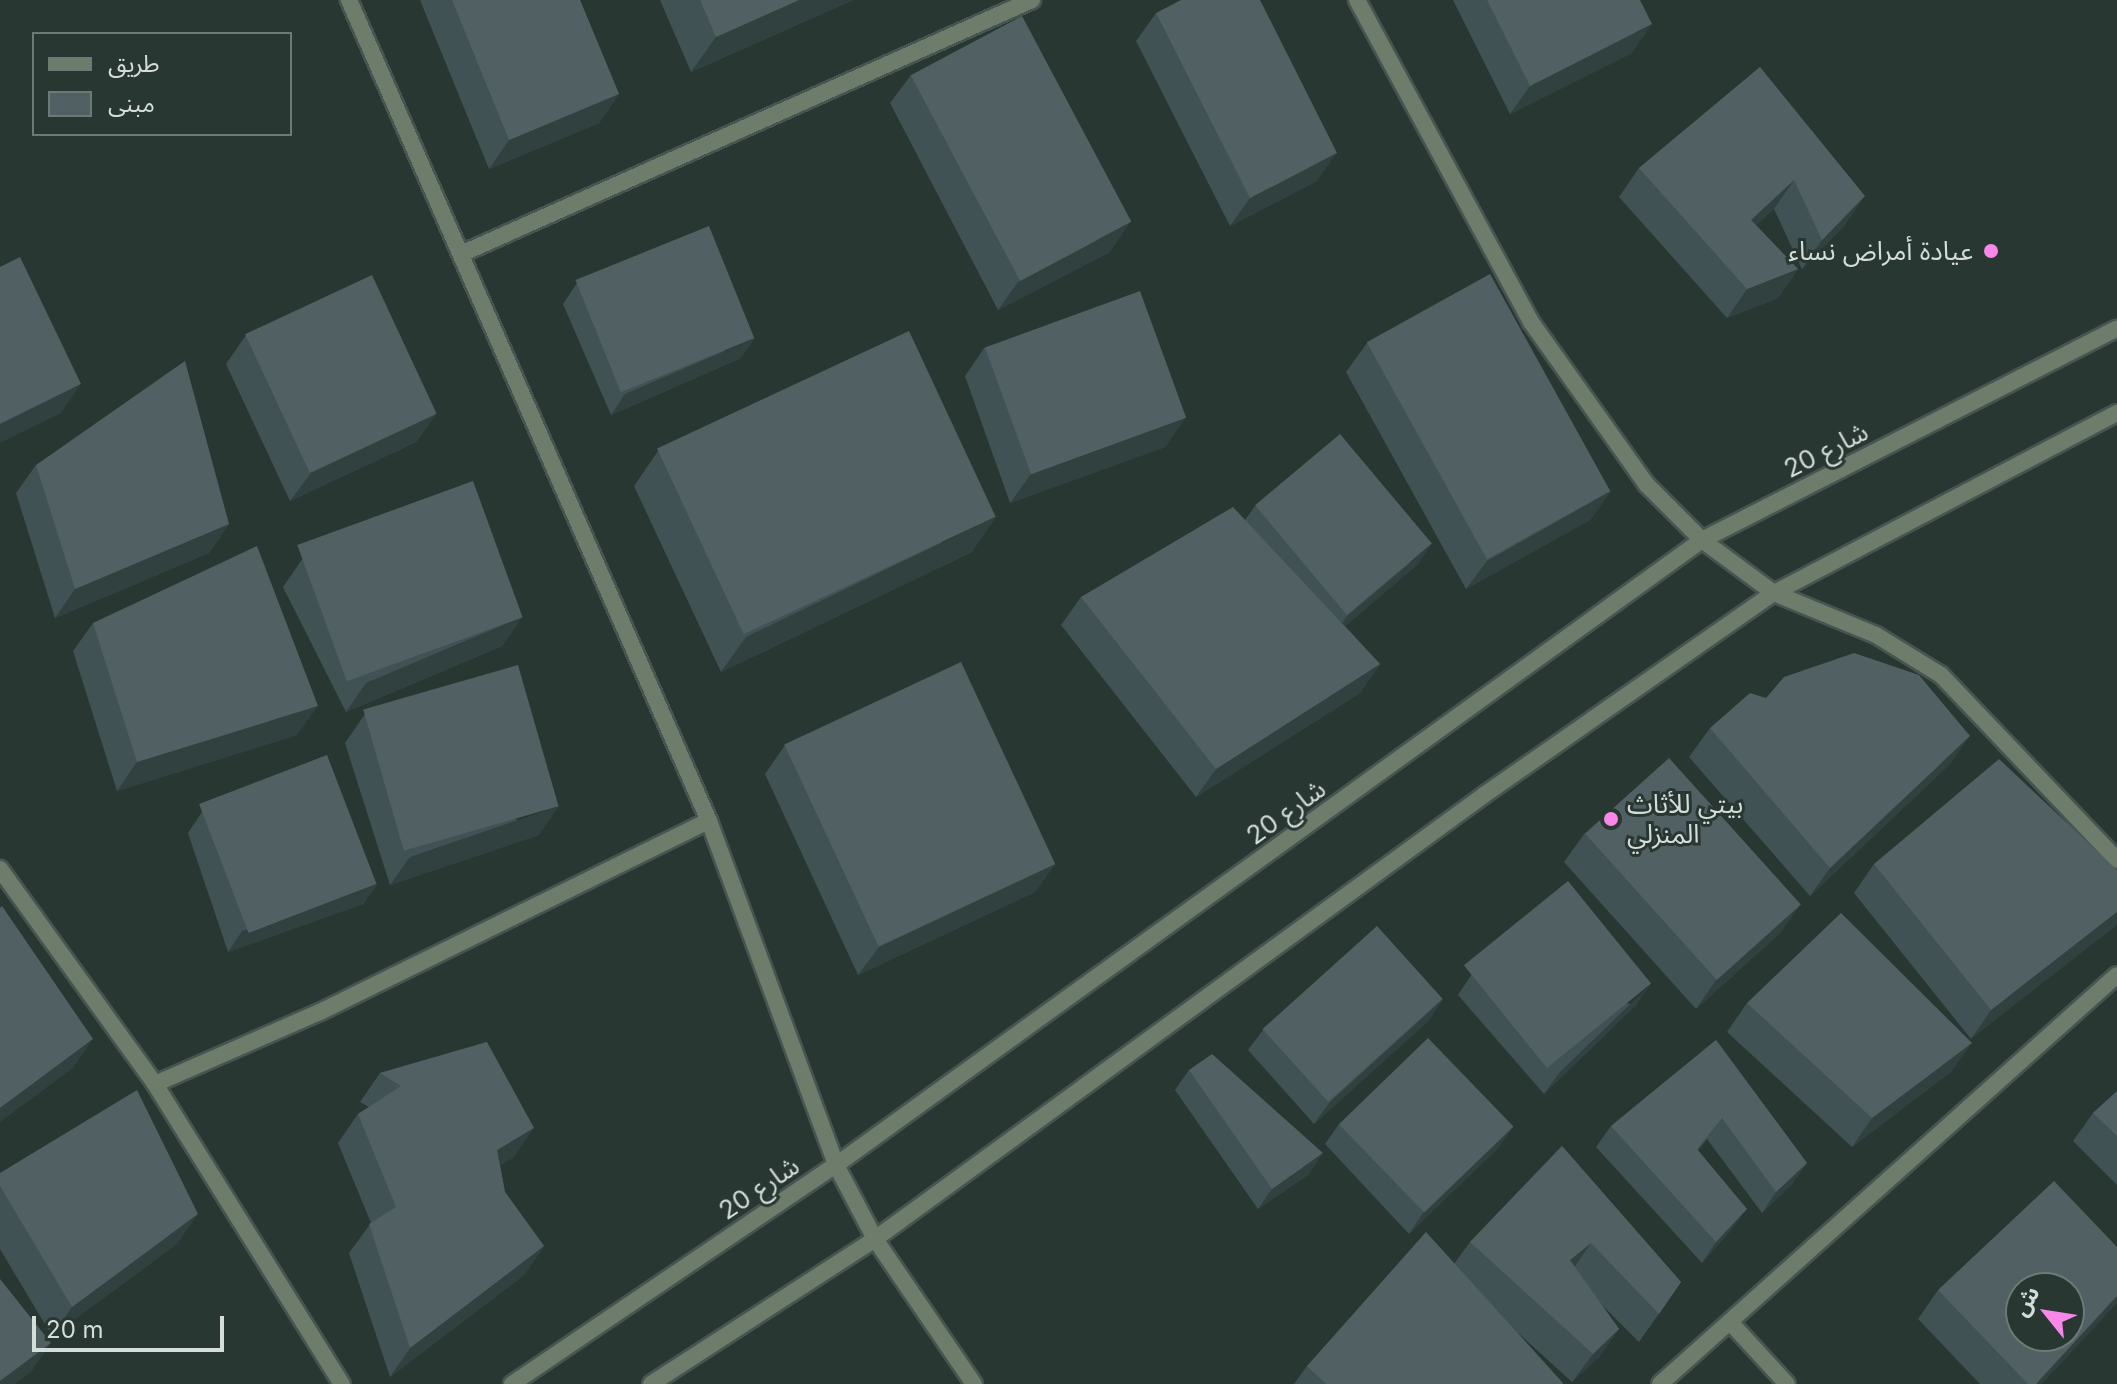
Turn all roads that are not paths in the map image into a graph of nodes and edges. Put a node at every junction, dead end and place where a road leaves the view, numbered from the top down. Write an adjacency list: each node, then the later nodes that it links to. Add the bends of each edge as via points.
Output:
1 (349, 0): 4 (street)
2 (1032, 0): 4 (street)
3 (1357, 0): 7 (street, via 1531,322 1646,484)
4 (461, 254): 9 (street)
5 (2117, 329): 7 (street, شارع 20)
6 (2117, 413): 8 (street)
7 (1702, 540): 8 (street); 14 (street, شارع 20)
8 (1774, 593): 10 (street, via 1876,635 1941,675); 15 (street, via 1484,795)
9 (709, 821): 13 (street, via 320,1012); 14 (street)
10 (2117, 860)
11 (0, 869): 13 (street)
12 (2117, 975): 16 (street)
13 (155, 1084): 17 (street)
14 (836, 1165): 15 (street); 18 (street, شارع 20)
15 (875, 1239): 19 (street); 20 (street)
16 (1730, 1322): 21 (street); 22 (street)
17 (342, 1384)
18 (512, 1384)
19 (651, 1384)
20 (974, 1384)
21 (1660, 1384)
22 (1787, 1384)

